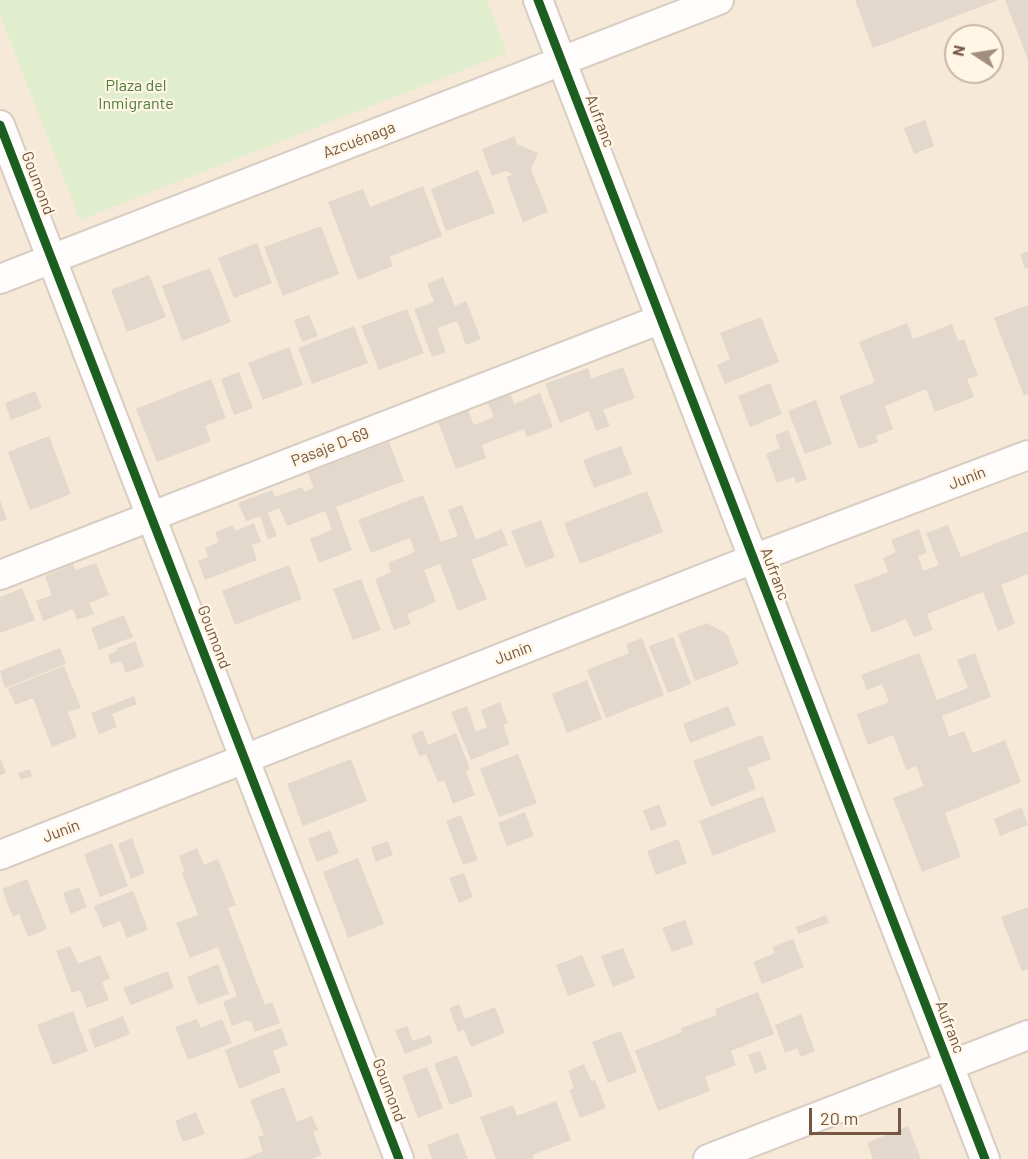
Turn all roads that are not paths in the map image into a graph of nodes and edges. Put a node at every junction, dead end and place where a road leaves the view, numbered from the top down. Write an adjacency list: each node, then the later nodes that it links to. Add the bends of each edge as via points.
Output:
1 (538, 0): 3 (street, Aufranc)
2 (718, 0): 3 (street, Azcuénaga)
3 (561, 61): 5 (street, Azcuénaga); 7 (street, Aufranc)
4 (0, 126): 5 (street, Goumond)
5 (52, 259): 6 (street, Azcuénaga); 9 (street, Goumond)
6 (0, 279)
7 (661, 319): 9 (street, Pasaje D-69); 10 (street, Aufranc)
8 (1028, 455): 10 (street, Junín)
9 (151, 516): 11 (street, Pasaje D-69); 12 (street, Goumond)
10 (753, 559): 12 (street, Junín); 15 (street, Aufranc)
11 (0, 575)
12 (245, 759): 13 (street, Junín); 16 (street, Goumond)
13 (0, 855)
14 (1028, 1035): 15 (street)
15 (949, 1066): 17 (street); 18 (street, Aufranc)
16 (399, 1159)
17 (708, 1159)
18 (985, 1159)

